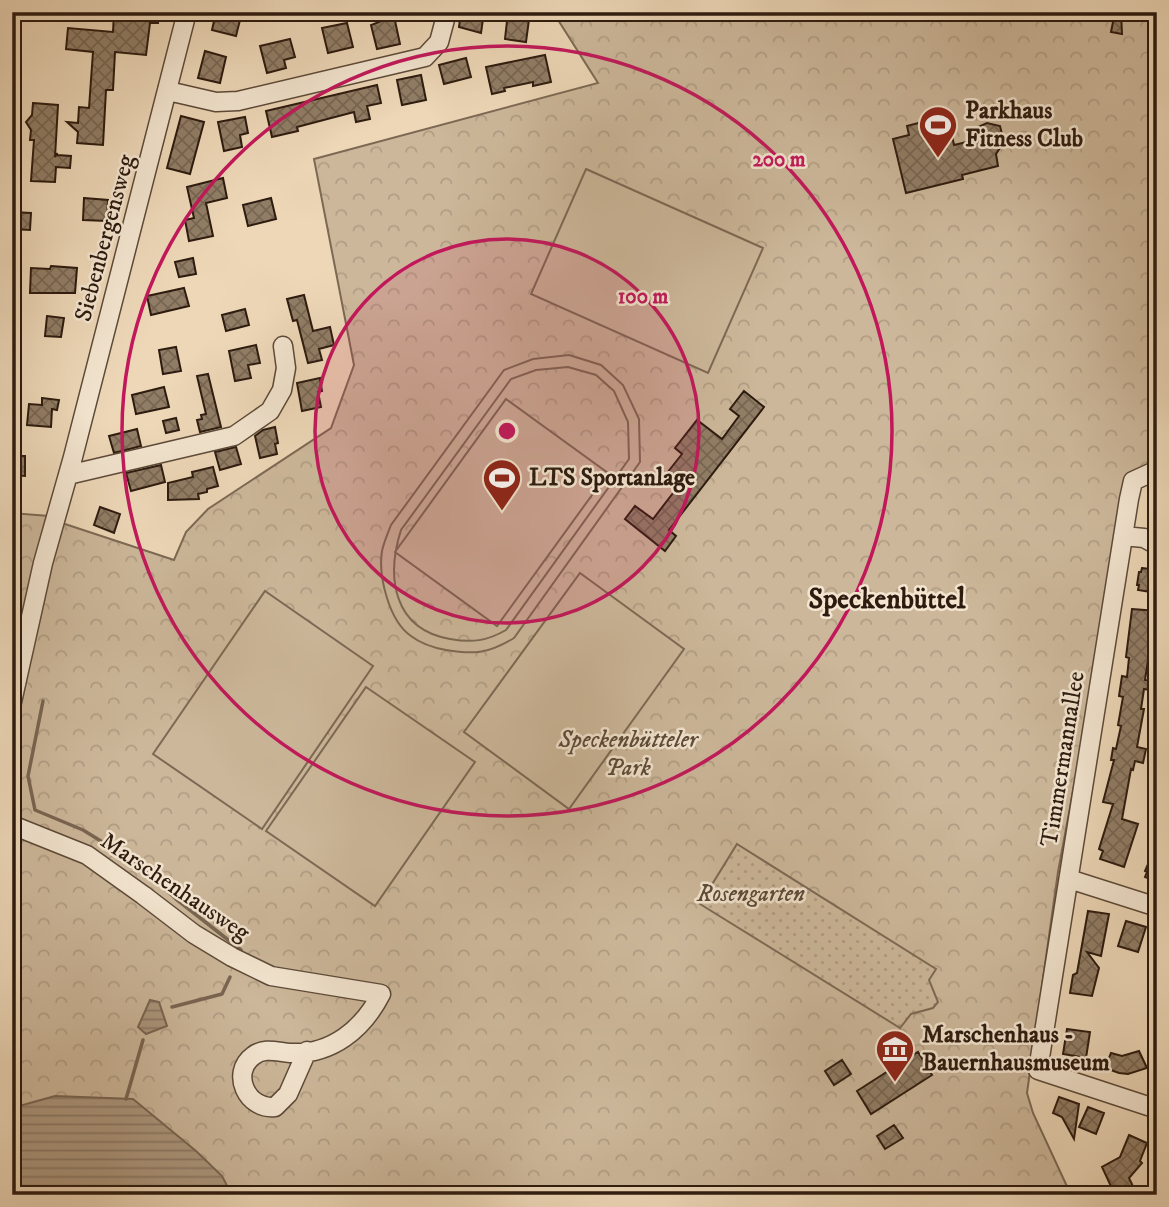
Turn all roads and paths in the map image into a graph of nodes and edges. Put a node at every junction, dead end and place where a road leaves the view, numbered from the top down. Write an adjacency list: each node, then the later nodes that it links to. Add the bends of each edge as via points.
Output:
1 (187, 12): 3 (street, Siebenbergensweg)
2 (447, 12): 3 (street, via 439,42 425,57 238,102)
3 (168, 92): 6 (street, Siebenbergensweg)
4 (283, 346): 6 (street, via 282,390 270,411 234,436)
5 (1157, 470): 7 (street, Timmermannallee, via 1133,481)
6 (68, 475): 9 (street, Siebenbergensweg)
7 (1123, 536): 8 (street); 11 (street, Timmermannallee)
8 (1157, 545)
9 (12, 702)
10 (12, 825): 13 (street, Marschenhausweg, via 87,855 194,934 271,976 380,994 349,1036)
11 (1069, 879): 12 (street); 14 (street, Timmermannallee, via 1038,1070)
12 (1157, 907)
13 (307, 1051)
14 (1157, 1109)

